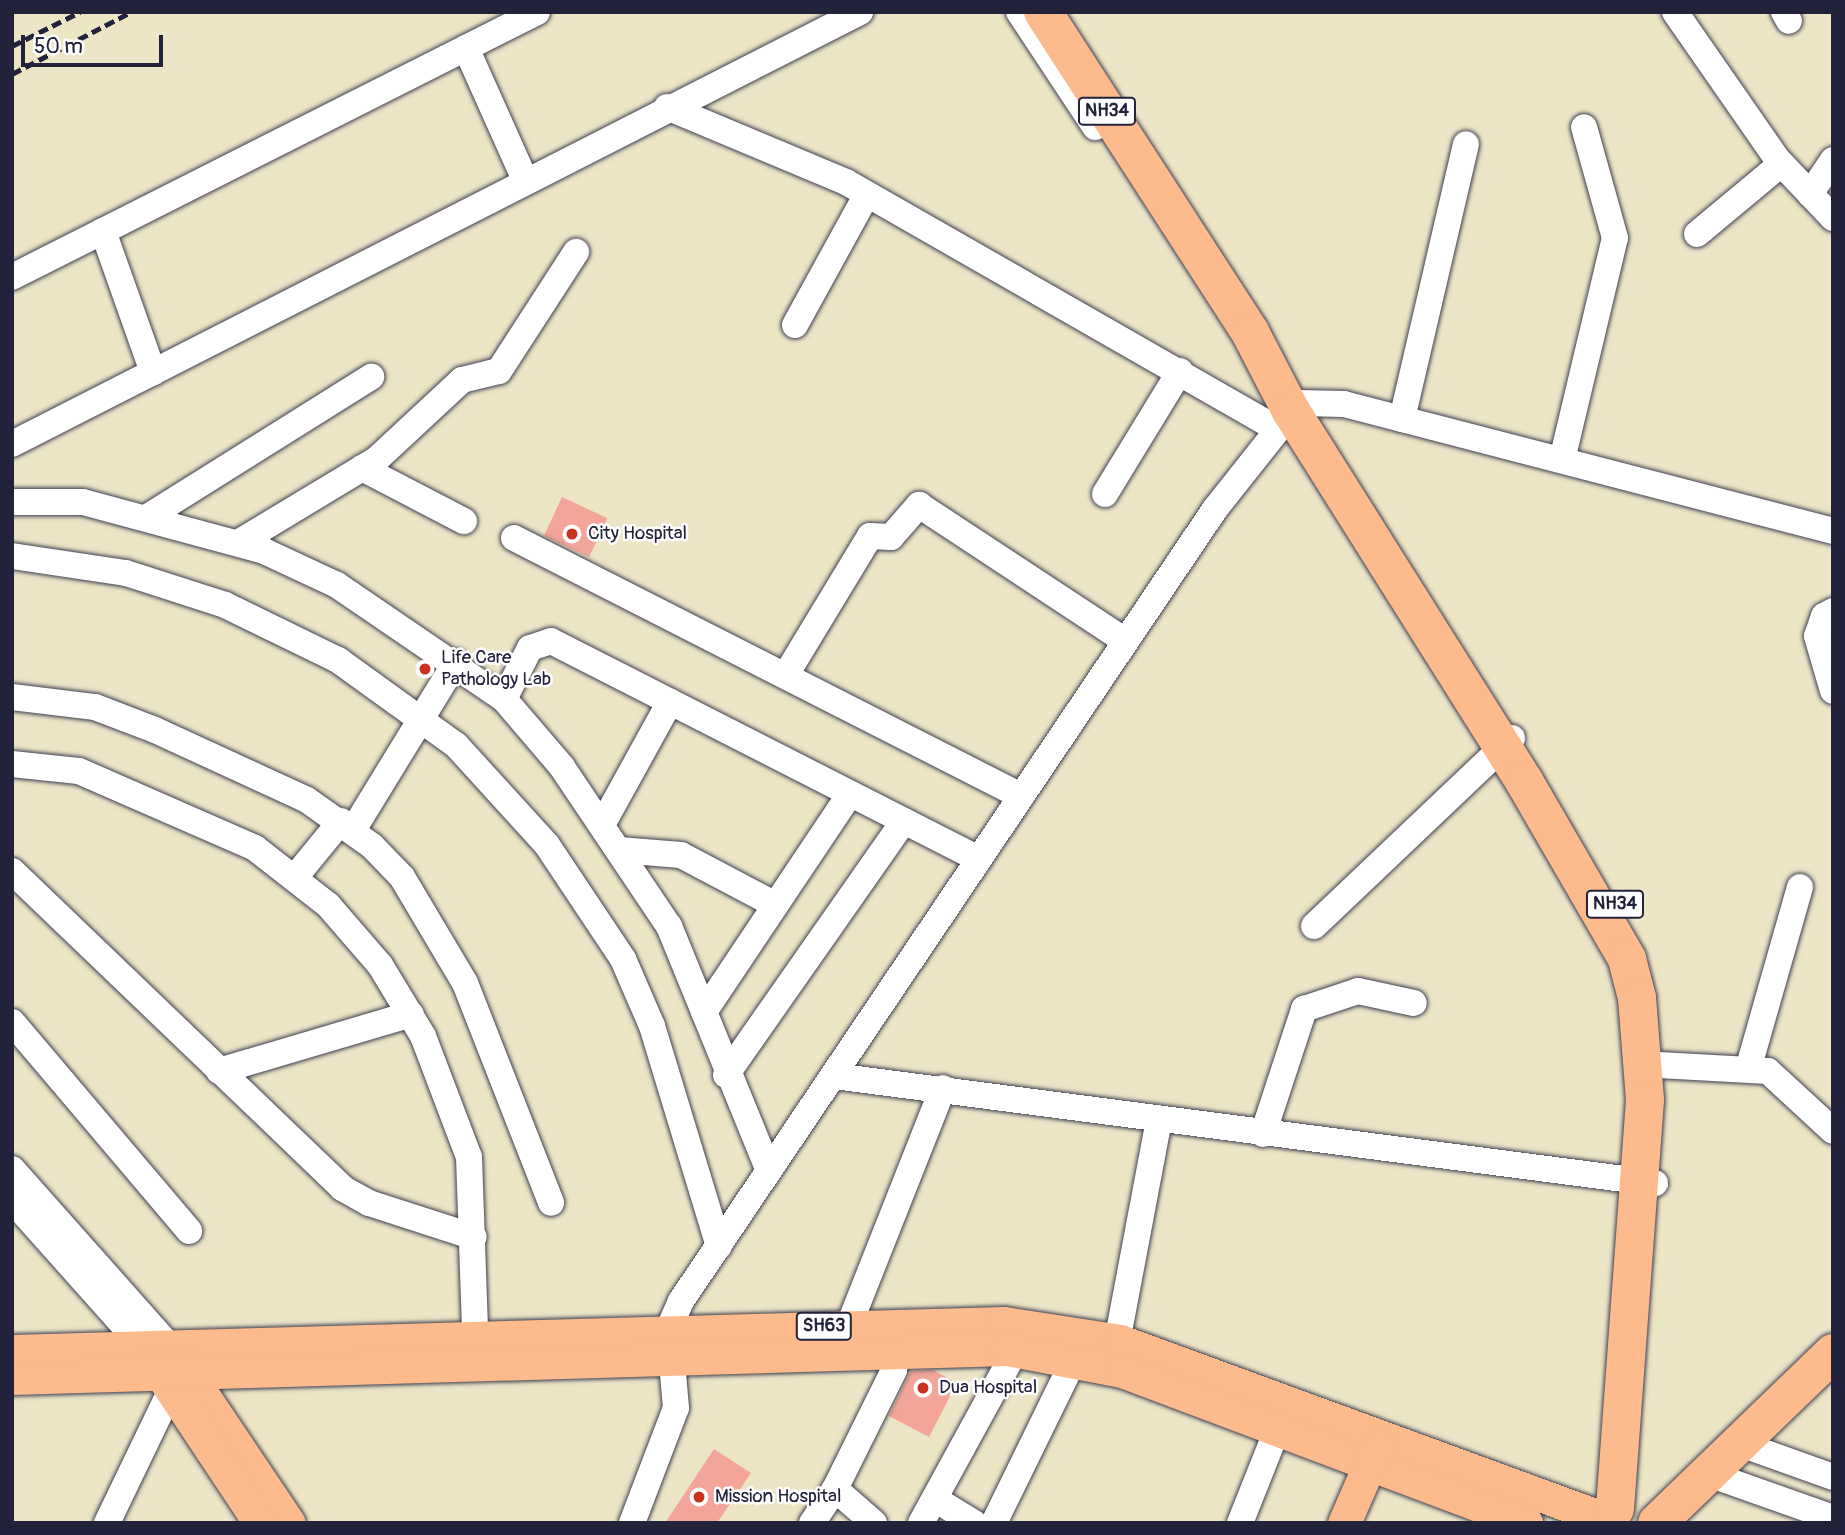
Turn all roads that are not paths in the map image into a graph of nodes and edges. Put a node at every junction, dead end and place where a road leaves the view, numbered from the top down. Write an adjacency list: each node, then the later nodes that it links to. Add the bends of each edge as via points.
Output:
1 (537, 12): 7 (street)
2 (860, 12): 8 (street)
3 (1019, 12): 20 (street, via 1163,229 1177,244)
4 (1044, 12): 20 (highway, NH34)
5 (1060, 12): 20 (street, via 1185,205)
6 (1675, 12): 12 (street)
7 (466, 48): 13 (street); 17 (street)
8 (667, 107): 13 (street); 14 (street)
9 (1584, 127): 29 (street, via 1615,238)
10 (1466, 145): 27 (street)
11 (1833, 160): 15 (street)
12 (1781, 164): 15 (street); 18 (street)
13 (525, 180): 24 (street)
14 (867, 194): 22 (street); 23 (street)
15 (1810, 194): 16 (street)
16 (1833, 218)
17 (103, 231): 21 (street); 24 (street)
18 (1697, 234)
19 (576, 252): 30 (street, via 499,371 462,380)
20 (1199, 252): 26 (highway, NH34)
21 (12, 277)
22 (795, 325)
23 (1180, 371): 26 (street); 31 (street)
24 (153, 372): 28 (street)
25 (371, 377): 33 (street)
26 (1288, 408): 27 (street, via 1344,404); 40 (street); 48 (highway, NH34)
27 (1402, 419): 29 (street)
28 (12, 444)
29 (1562, 460): 35 (street)
30 (362, 468): 34 (street); 37 (street)
31 (1105, 494)
32 (12, 502): 33 (street, via 83,502)
33 (146, 518): 37 (street)
34 (464, 521)
35 (1833, 531)
36 (513, 538): 42 (street)
37 (238, 543): 41 (street, via 337,585)
38 (12, 556): 47 (street, via 126,573 225,605 338,660)
39 (1833, 611): 43 (street, via 1824,616 1817,636)
40 (1125, 641): 42 (street, via 919,505 891,537 870,536); 51 (street)
41 (456, 662): 45 (street); 47 (street)
42 (787, 673): 51 (street)
43 (1833, 691)
44 (12, 697): 53 (street, via 95,707)
45 (504, 699): 46 (street, via 530,648 542,639); 54 (street, via 536,732)
46 (670, 702): 50 (street); 54 (street)
47 (422, 718): 53 (street); 82 (street, via 456,745 547,845 623,959 652,1026)
48 (1507, 743): 61 (street); 66 (highway, NH34, via 1643,950); 77 (highway, NH34, via 1627,959 1643,1065)
49 (12, 764): 58 (street, via 56,765 102,779 255,848)
50 (850, 794): 52 (street); 60 (street)
51 (1021, 796): 56 (street)
52 (904, 821): 56 (street); 69 (street)
53 (347, 825): 58 (street); 79 (street, via 402,877 465,983)
54 (602, 825): 55 (street)
55 (619, 850): 60 (street, via 681,855); 63 (street, via 669,926)
56 (976, 859): 70 (street)
57 (12, 871): 68 (street)
58 (296, 876): 64 (street, via 355,935)
59 (1800, 887): 67 (street)
60 (776, 905): 63 (street)
61 (1314, 926)
62 (1414, 1003): 74 (street, via 1358,991 1304,1009)
63 (704, 1012): 69 (street)
64 (411, 1014): 68 (street); 81 (street, via 469,1157)
65 (12, 1022): 80 (street)
66 (1659, 1065): 67 (street); 77 (highway, NH34)
67 (1749, 1066): 73 (street, via 1779,1078)
68 (219, 1071): 81 (street, via 356,1197)
69 (726, 1075): 75 (street)
70 (834, 1076): 71 (street); 75 (street)
71 (943, 1088): 72 (street); 85 (street)
72 (1160, 1119): 74 (street); 89 (street)
73 (1833, 1130)
74 (1263, 1134): 77 (street)
75 (768, 1167): 82 (street)
76 (12, 1169): 92 (street)
77 (1649, 1182): 102 (highway, NH34)
78 (12, 1200): 92 (street)
79 (551, 1203)
80 (188, 1231)
81 (474, 1237): 87 (street)
82 (719, 1246): 86 (street)
83 (898, 1336): 84 (main road, SH63); 85 (main road, SH63); 99 (street)
84 (1024, 1338): 89 (main road, SH63); 90 (main road, SH63); 100 (street)
85 (843, 1339): 86 (main road, SH63)
86 (670, 1342): 87 (main road, SH63); 107 (street, via 673,1423)
87 (476, 1349): 92 (main road, SH63)
88 (1833, 1353): 95 (highway)
89 (1115, 1355): 90 (main road, SH63); 93 (main road, SH63)
90 (1074, 1360): 112 (street)
91 (16, 1364): 92 (main road, SH63)
92 (166, 1366): 104 (street); 105 (main road); 106 (main road)
93 (1238, 1401): 94 (main road, SH63); 96 (main road, SH63)
94 (1277, 1430): 96 (main road, SH63); 113 (street)
95 (1738, 1443): 97 (highway); 98 (street)
96 (1376, 1451): 101 (main road, SH63); 102 (main road, SH63); 114 (main road)
97 (1706, 1473): 102 (highway); 103 (street)
98 (1833, 1477)
99 (835, 1489): 108 (street); 109 (street)
100 (935, 1499): 110 (street); 111 (street)
101 (1489, 1516): 115 (main road, SH63)
102 (1627, 1517)
103 (1833, 1518)
104 (107, 1523)
105 (260, 1523)
106 (289, 1523)
107 (632, 1523)
108 (812, 1523)
109 (874, 1523)
110 (921, 1523)
111 (974, 1523)
112 (994, 1523)
113 (1240, 1523)
114 (1344, 1523)
115 (1526, 1523)

